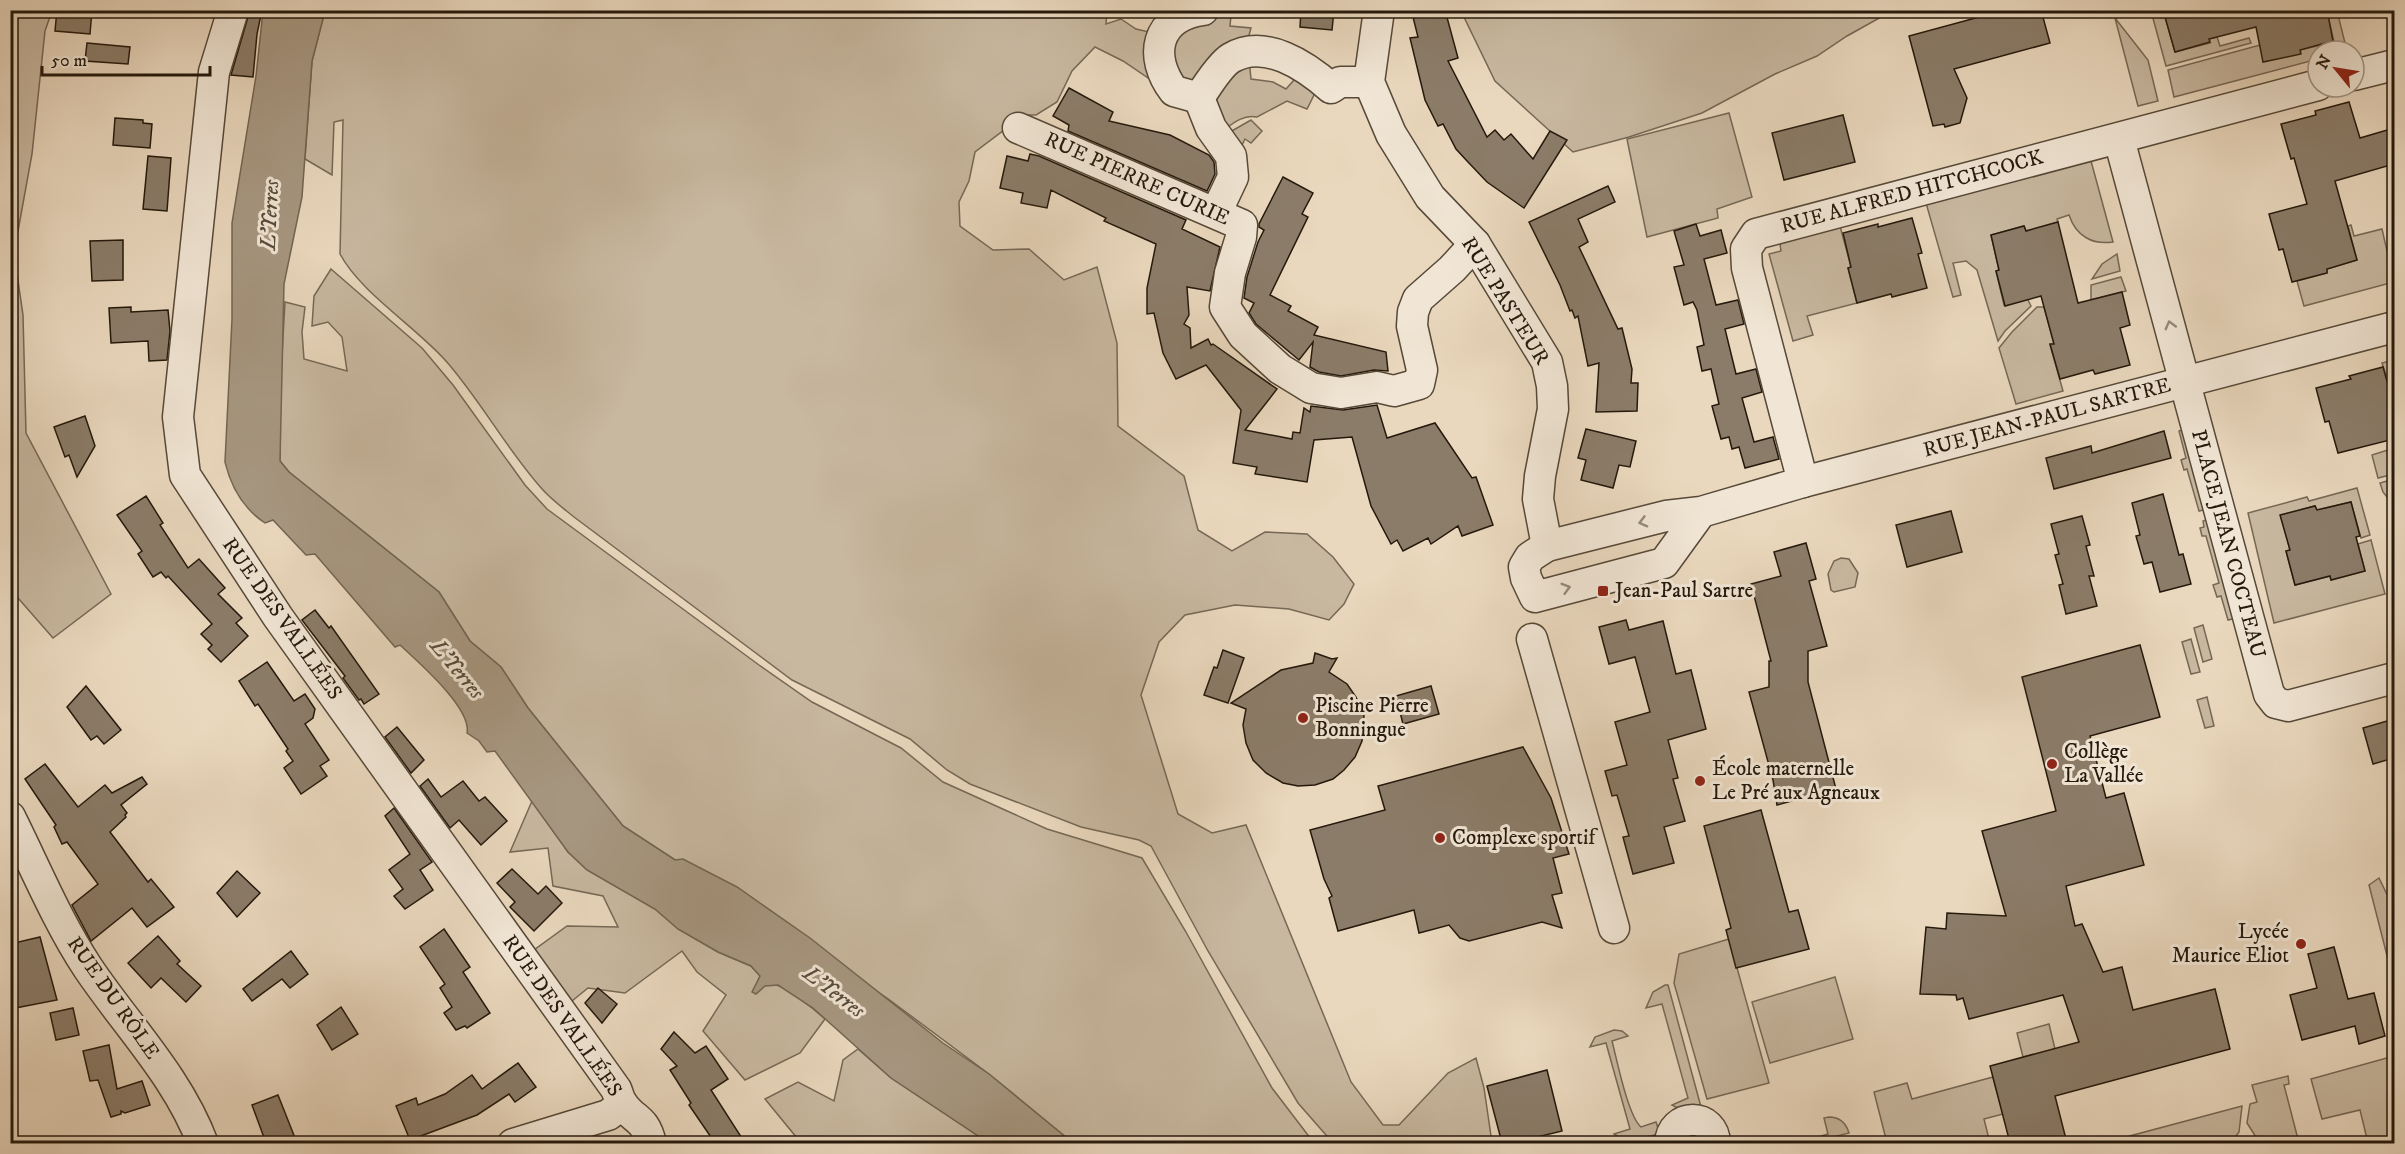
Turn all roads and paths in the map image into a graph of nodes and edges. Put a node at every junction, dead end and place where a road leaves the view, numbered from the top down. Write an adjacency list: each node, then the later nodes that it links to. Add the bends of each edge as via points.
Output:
1 (233, 10): 22 (street, RUE DES VALLÉES, via 214,72 179,405 185,476 278,617 616,1089)
2 (1203, 10): 8 (street, via 1189,12 1167,27 1158,58 1174,92)
3 (1378, 10): 6 (street)
4 (2394, 65): 5 (street)
5 (2366, 72)
6 (1369, 82): 8 (street, via 1340,82 1331,88 1309,69 1282,56 1254,51 1230,58); 12 (street, RUE PASTEUR, via 1391,134 1430,197)
7 (2306, 88): 10 (street, RUE ALFRED HITCHCOCK)
8 (1199, 98): 11 (street, via 1211,128 1231,156 1233,177)
9 (1018, 128): 11 (street, RUE PIERRE CURIE)
10 (2119, 139): 14 (street, PLACE JEAN COCTEAU, one-way to 10); 15 (street, RUE ALFRED HITCHCOCK, via 1773,228 1752,238 1746,249 1748,268)
11 (1216, 213): 12 (street, RUE PIERRE CURIE, via 1242,225 1225,307 1243,335 1299,381 1311,388 1341,393 1377,387 1394,391 1419,384 1422,370 1412,326 1418,299)
12 (1475, 244): 17 (street, RUE PASTEUR, via 1547,362 1553,409 1538,499)
13 (2394, 327): 14 (street, RUE JEAN-PAUL SARTRE)
14 (2185, 382): 15 (street, RUE JEAN-PAUL SARTRE); 19 (street, PLACE JEAN COCTEAU, via 2269,694 2276,703 2288,706)
15 (1803, 482): 16 (street, RUE JEAN-PAUL SARTRE)
16 (1701, 512): 17 (street, RUE JEAN-PAUL SARTRE, one-way to 17, via 1666,516); 17 (street, RUE JEAN-PAUL SARTRE, one-way to 16, via 1530,557 1524,567 1535,597 1664,563)
17 (1547, 546)
18 (1532, 639): 21 (street)
19 (2394, 678)
20 (10, 817): 23 (street, RUE DU RÔLE, via 88,967 180,1095)
21 (1614, 928)
22 (622, 1105): 24 (street, via 608,1115); 25 (street, RUE DES VALLÉES, via 648,1130)
23 (203, 1143)
24 (513, 1143)
25 (651, 1143)
26 (1670, 1143): 27 (street, via 1677,1126 1694,1119 1706,1123)
27 (1715, 1143)

